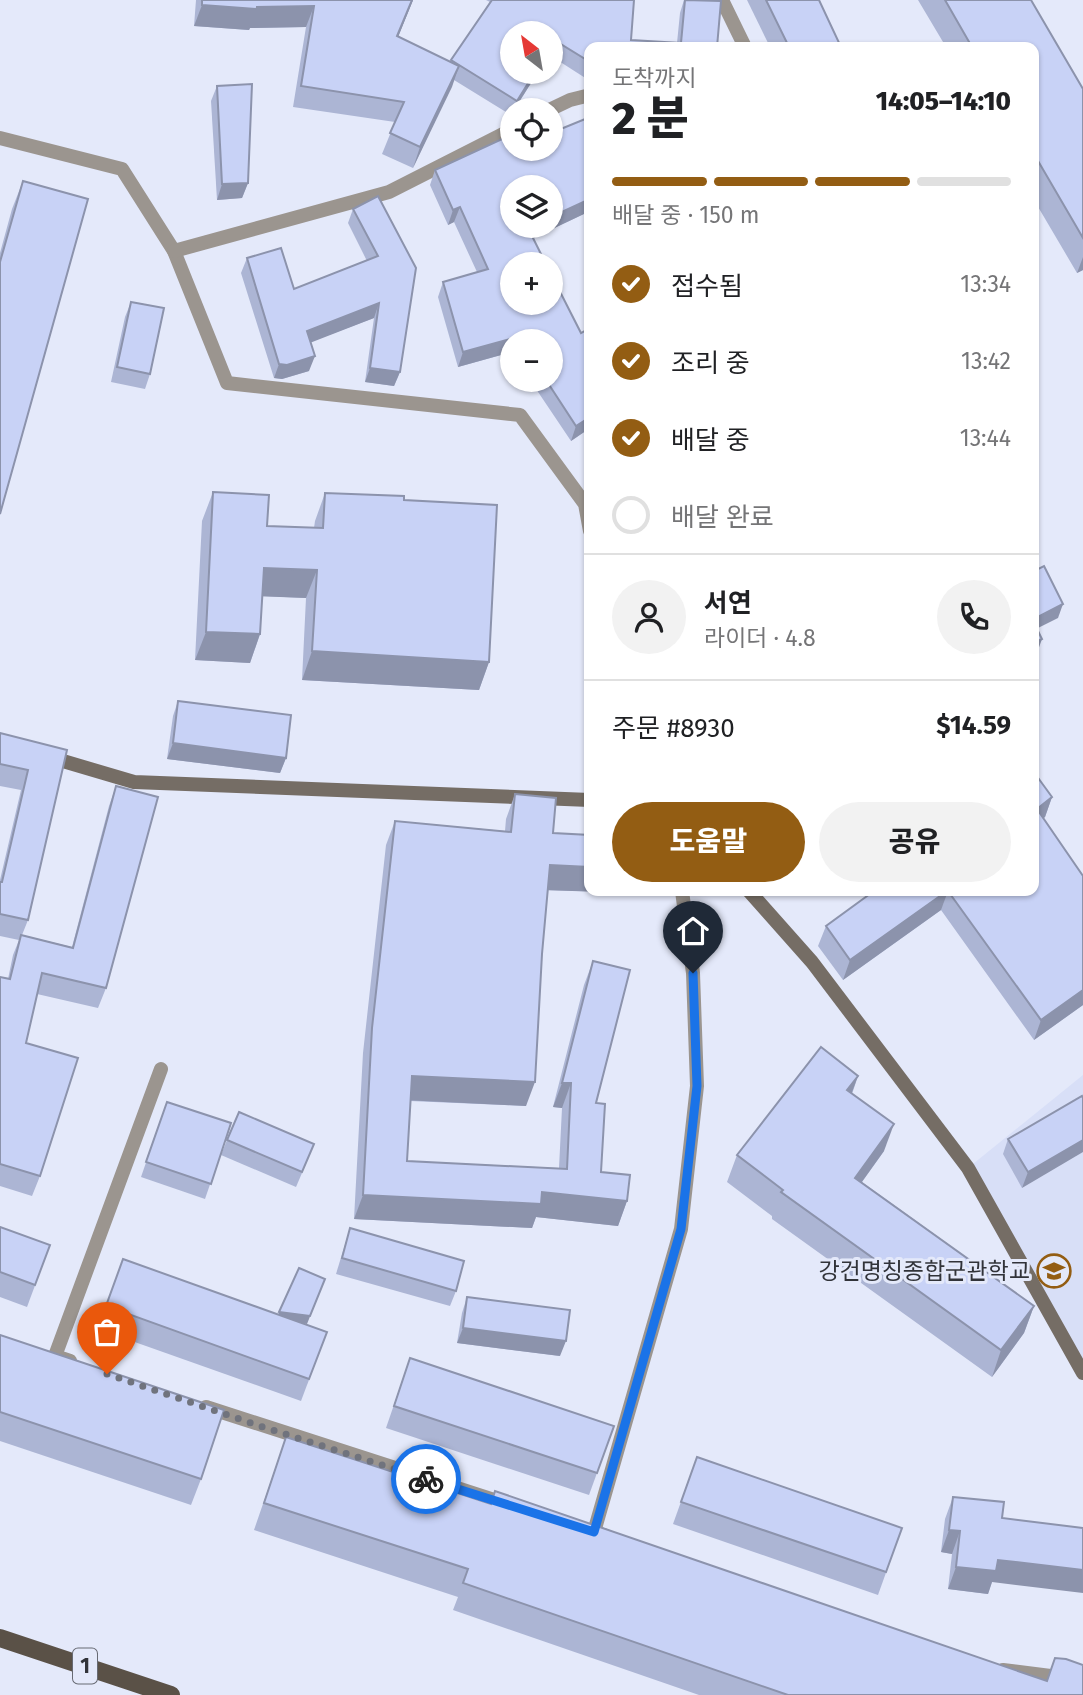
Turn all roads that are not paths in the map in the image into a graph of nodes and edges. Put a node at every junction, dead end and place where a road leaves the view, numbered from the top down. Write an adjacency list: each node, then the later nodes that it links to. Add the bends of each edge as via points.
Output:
1 (722, 0): 2 (street)
2 (743, 42)
3 (584, 96): 4 (street)
4 (563, 103)
5 (500, 136): 7 (street, via 388,192)
6 (0, 138): 7 (street, via 122,169)
7 (173, 251): 8 (street, via 227,383 520,415)
8 (584, 503)
9 (27, 751): 10 (street, via 134,782)
10 (584, 800)
11 (683, 896): 18 (street, via 693,973 697,1086 681,1229 588,1530)
12 (753, 896): 15 (street, via 812,962 968,1168)
13 (161, 1069): 14 (street, via 55,1356)
14 (81, 1365)
15 (1083, 1373)
16 (198, 1405): 17 (street)
17 (528, 1511)
18 (619, 1540)
19 (0, 1638): 22 (main road, 1)
20 (994, 1669): 21 (street)
21 (1083, 1680)
22 (171, 1695)

